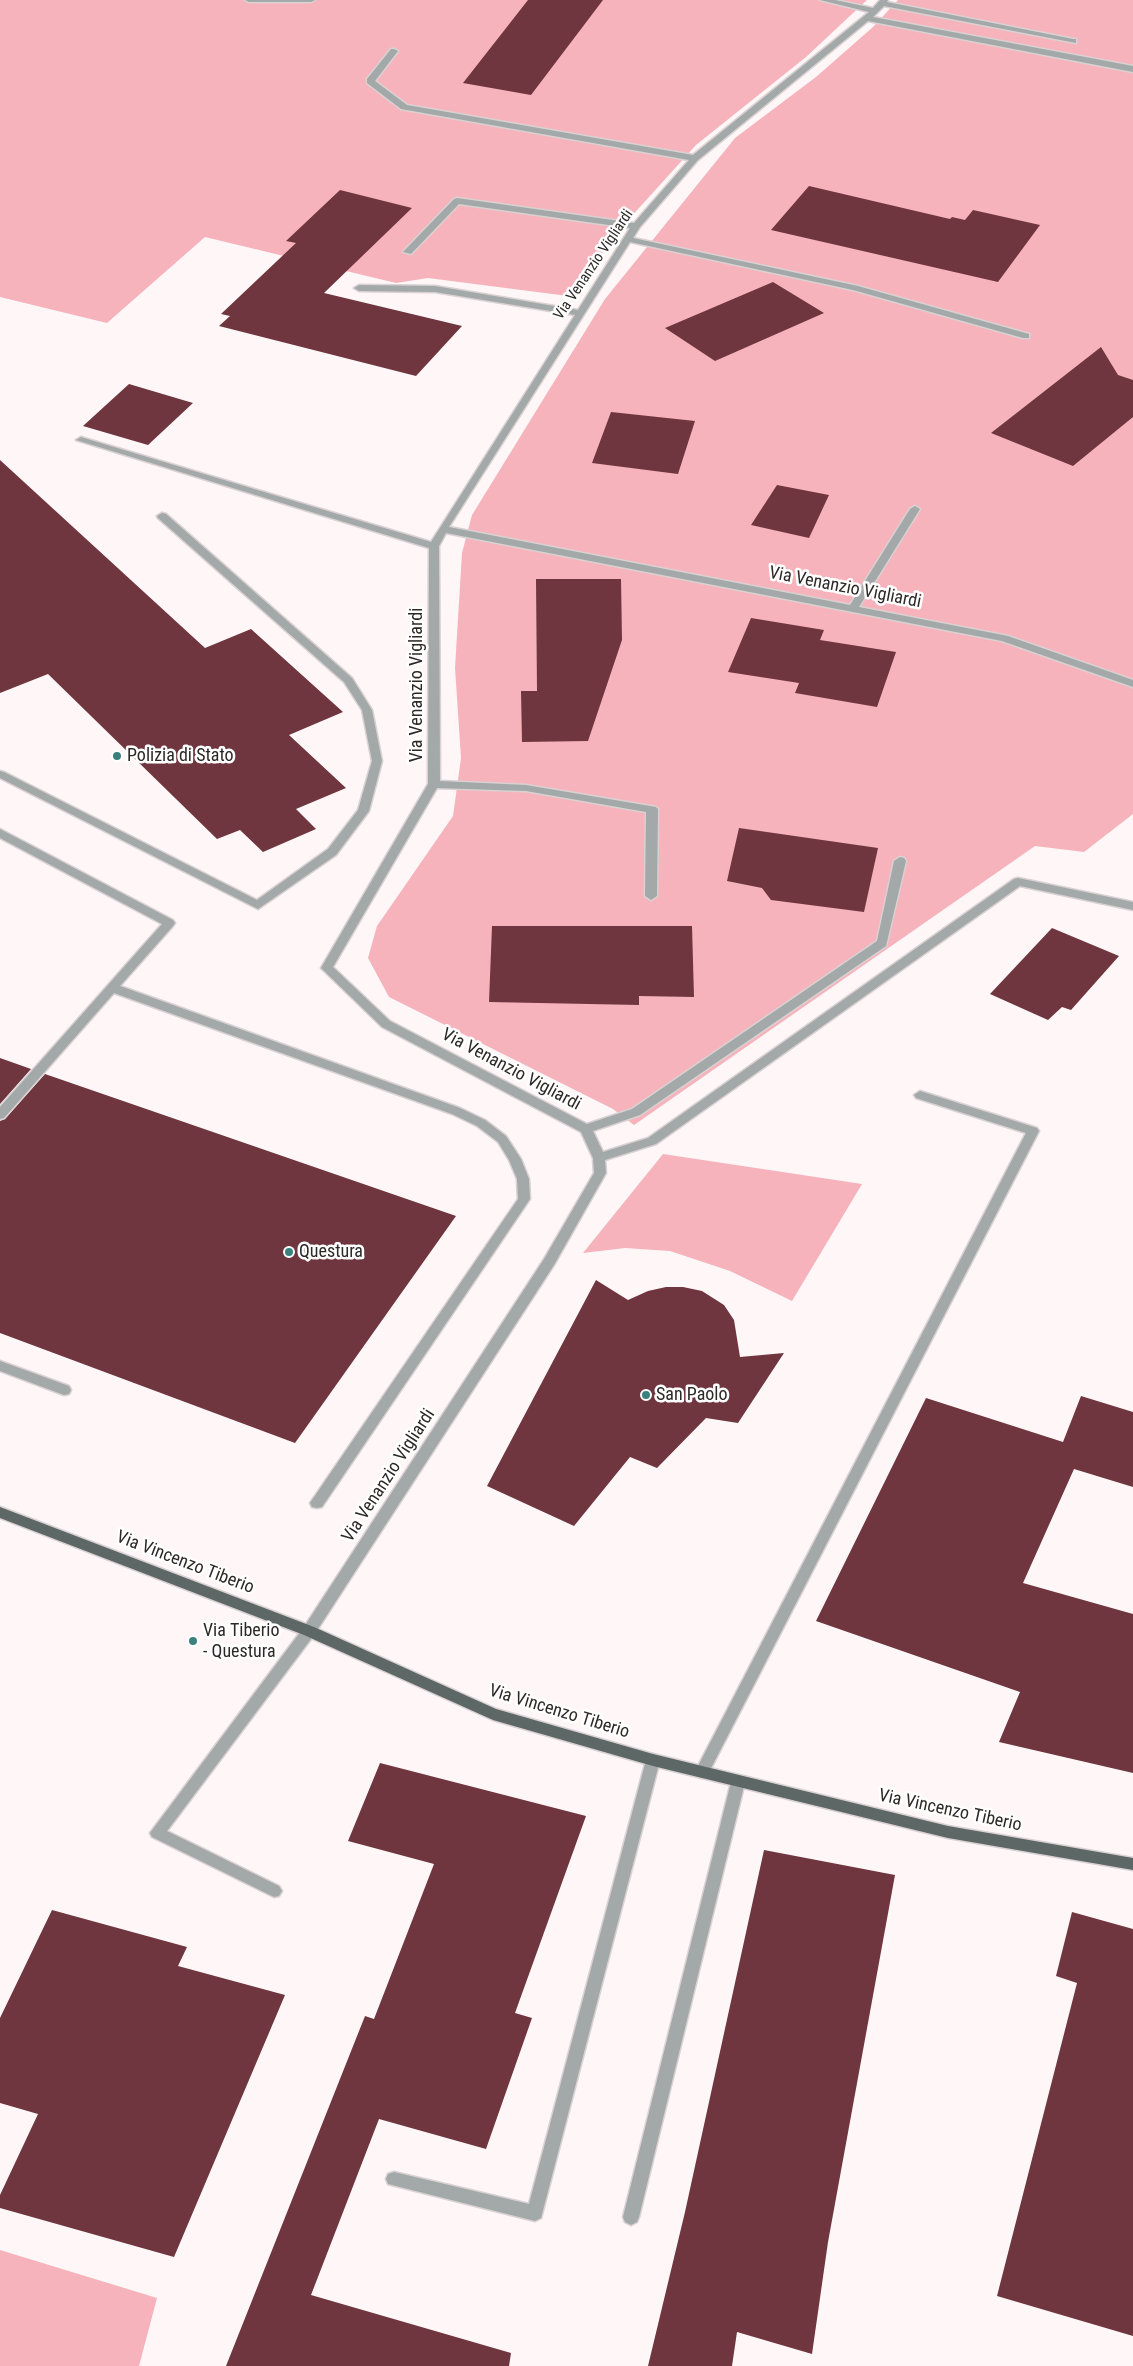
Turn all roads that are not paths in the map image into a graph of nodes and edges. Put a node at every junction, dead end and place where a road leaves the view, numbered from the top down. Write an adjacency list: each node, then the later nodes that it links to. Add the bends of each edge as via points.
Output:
1 (249, 0): 2 (street)
2 (310, 0)
3 (824, 0): 4 (street)
4 (877, 8): 5 (street); 7 (street); 8 (street, Via Venanzio Vigliardi)
5 (1073, 41)
6 (394, 51): 8 (street, via 370,81 404,107)
7 (1133, 69)
8 (695, 158): 9 (street, Via Venanzio Vigliardi)
9 (636, 226): 10 (street, Via Venanzio Vigliardi); 11 (street, via 457,201)
10 (627, 239): 13 (street, Via Venanzio Vigliardi); 14 (street, via 854,288)
11 (408, 252)
12 (359, 288): 13 (street, via 436,290)
13 (579, 313): 18 (street, Via Venanzio Vigliardi)
14 (1026, 336)
15 (81, 440): 19 (street)
16 (915, 509): 20 (street)
17 (162, 516): 22 (street, via 348,680 368,710 377,762 362,811 332,852 258,905)
18 (443, 529): 19 (street, Via Venanzio Vigliardi); 20 (street, Via Venanzio Vigliardi)
19 (434, 546): 23 (street, Via Venanzio Vigliardi)
20 (854, 607): 21 (street, Via Venanzio Vigliardi, via 1004,638)
21 (1133, 684)
22 (0, 774)
23 (434, 784): 26 (street, via 526,788 652,809); 31 (street, Via Venanzio Vigliardi, via 327,968 386,1024)
24 (0, 833): 28 (street, via 169,923)
25 (900, 861): 31 (street, via 882,943 636,1112)
26 (650, 896)
27 (1133, 906): 32 (street, via 1018,882 652,1141)
28 (112, 988): 30 (street); 35 (street, via 481,1122 502,1139 523,1179 524,1199)
29 (920, 1095): 39 (street, via 1033,1131)
30 (0, 1115)
31 (586, 1128): 32 (street, Via Venanzio Vigliardi)
32 (599, 1158): 37 (street, Via Venanzio Vigliardi, via 600,1173 549,1262)
33 (0, 1366): 34 (street)
34 (64, 1390)
35 (316, 1503)
36 (2, 1515): 37 (main road, Via Vincenzo Tiberio)
37 (309, 1631): 38 (main road, Via Vincenzo Tiberio, via 493,1714); 42 (street, Via Venanzio Vigliardi, via 156,1833)
38 (653, 1760): 39 (main road, Via Vincenzo Tiberio); 43 (street, via 535,2213)
39 (702, 1772): 40 (main road, Via Vincenzo Tiberio)
40 (738, 1782): 41 (main road, Via Vincenzo Tiberio, via 948,1832); 44 (street)
41 (1133, 1864)
42 (274, 1891)
43 (394, 2178)
44 (631, 2217)

